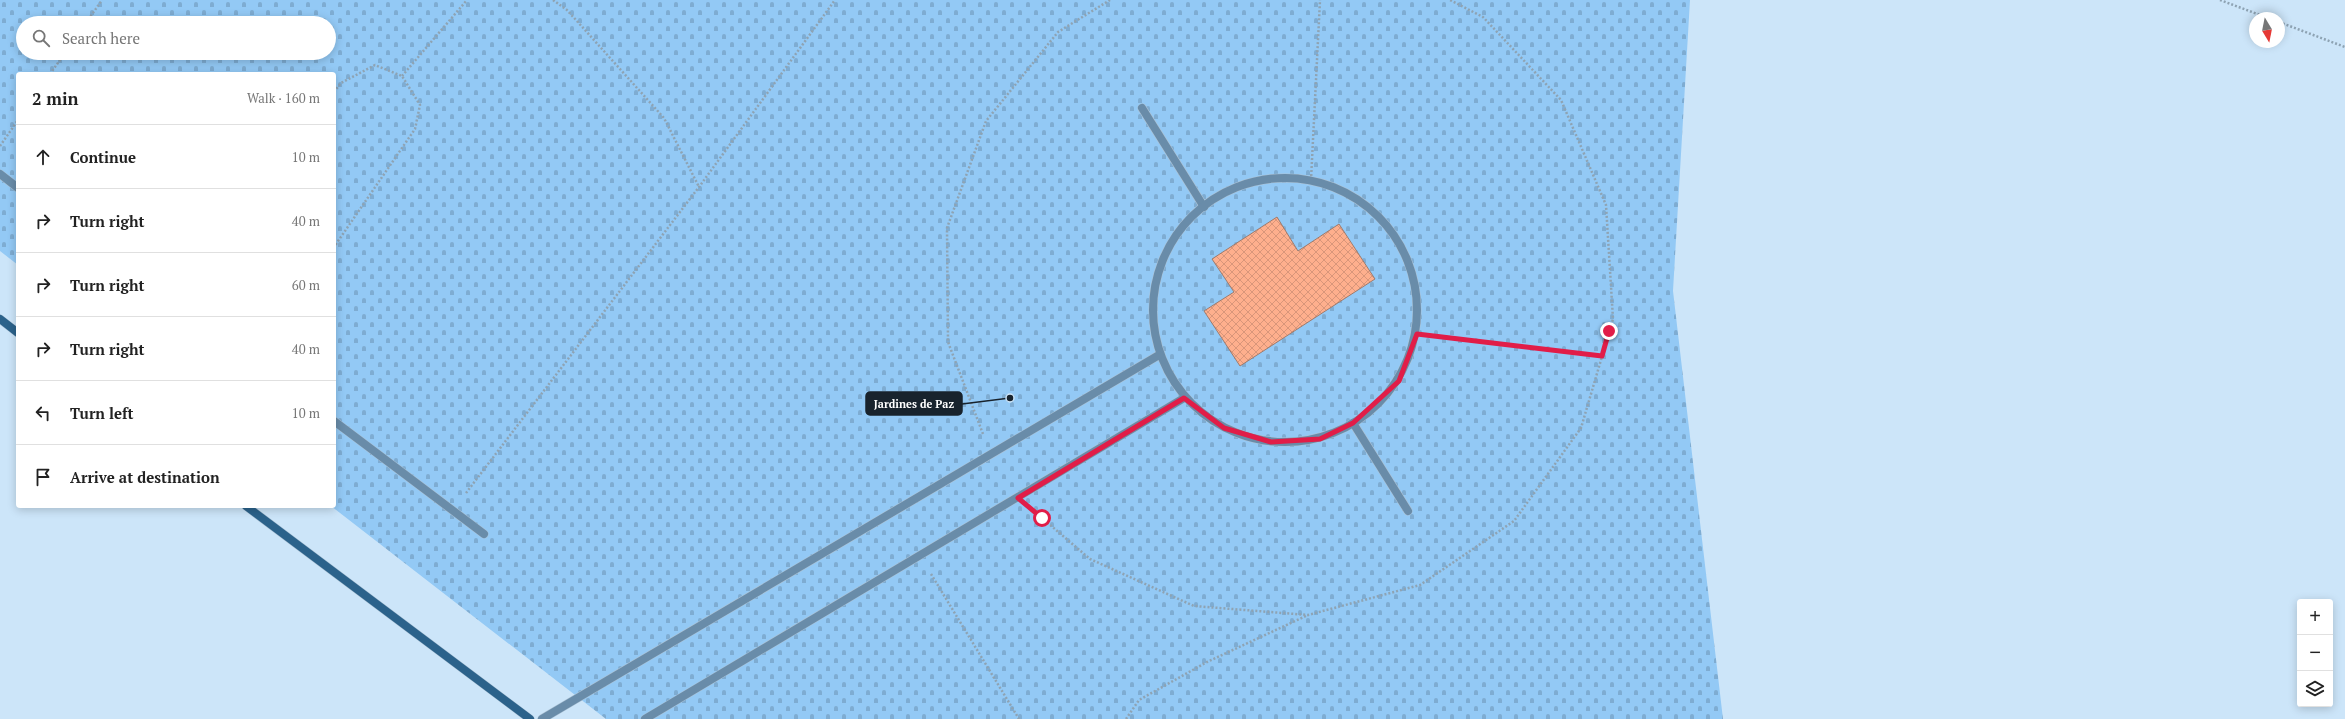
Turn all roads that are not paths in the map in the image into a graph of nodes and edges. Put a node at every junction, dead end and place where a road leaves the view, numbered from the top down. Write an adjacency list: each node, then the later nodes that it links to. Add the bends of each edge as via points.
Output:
1 (1142, 108): 4 (lane)
2 (0, 174): 3 (lane)
3 (16, 186)
4 (1204, 207): 7 (lane, via 1184,224 1160,263 1152,309); 10 (lane, via 1221,194 1264,179 1311,180 1351,194 1383,219 1406,253 1418,293 1417,334 1399,381)
5 (0, 319): 6 (main road)
6 (16, 331)
7 (1159, 355): 8 (lane); 15 (lane)
8 (1184, 398): 10 (lane, via 1224,428 1271,442 1320,439); 16 (lane)
9 (336, 422): 13 (lane)
10 (1353, 423): 12 (lane)
11 (249, 508): 14 (main road)
12 (1408, 511)
13 (484, 534)
14 (530, 719)
15 (542, 719)
16 (645, 719)

